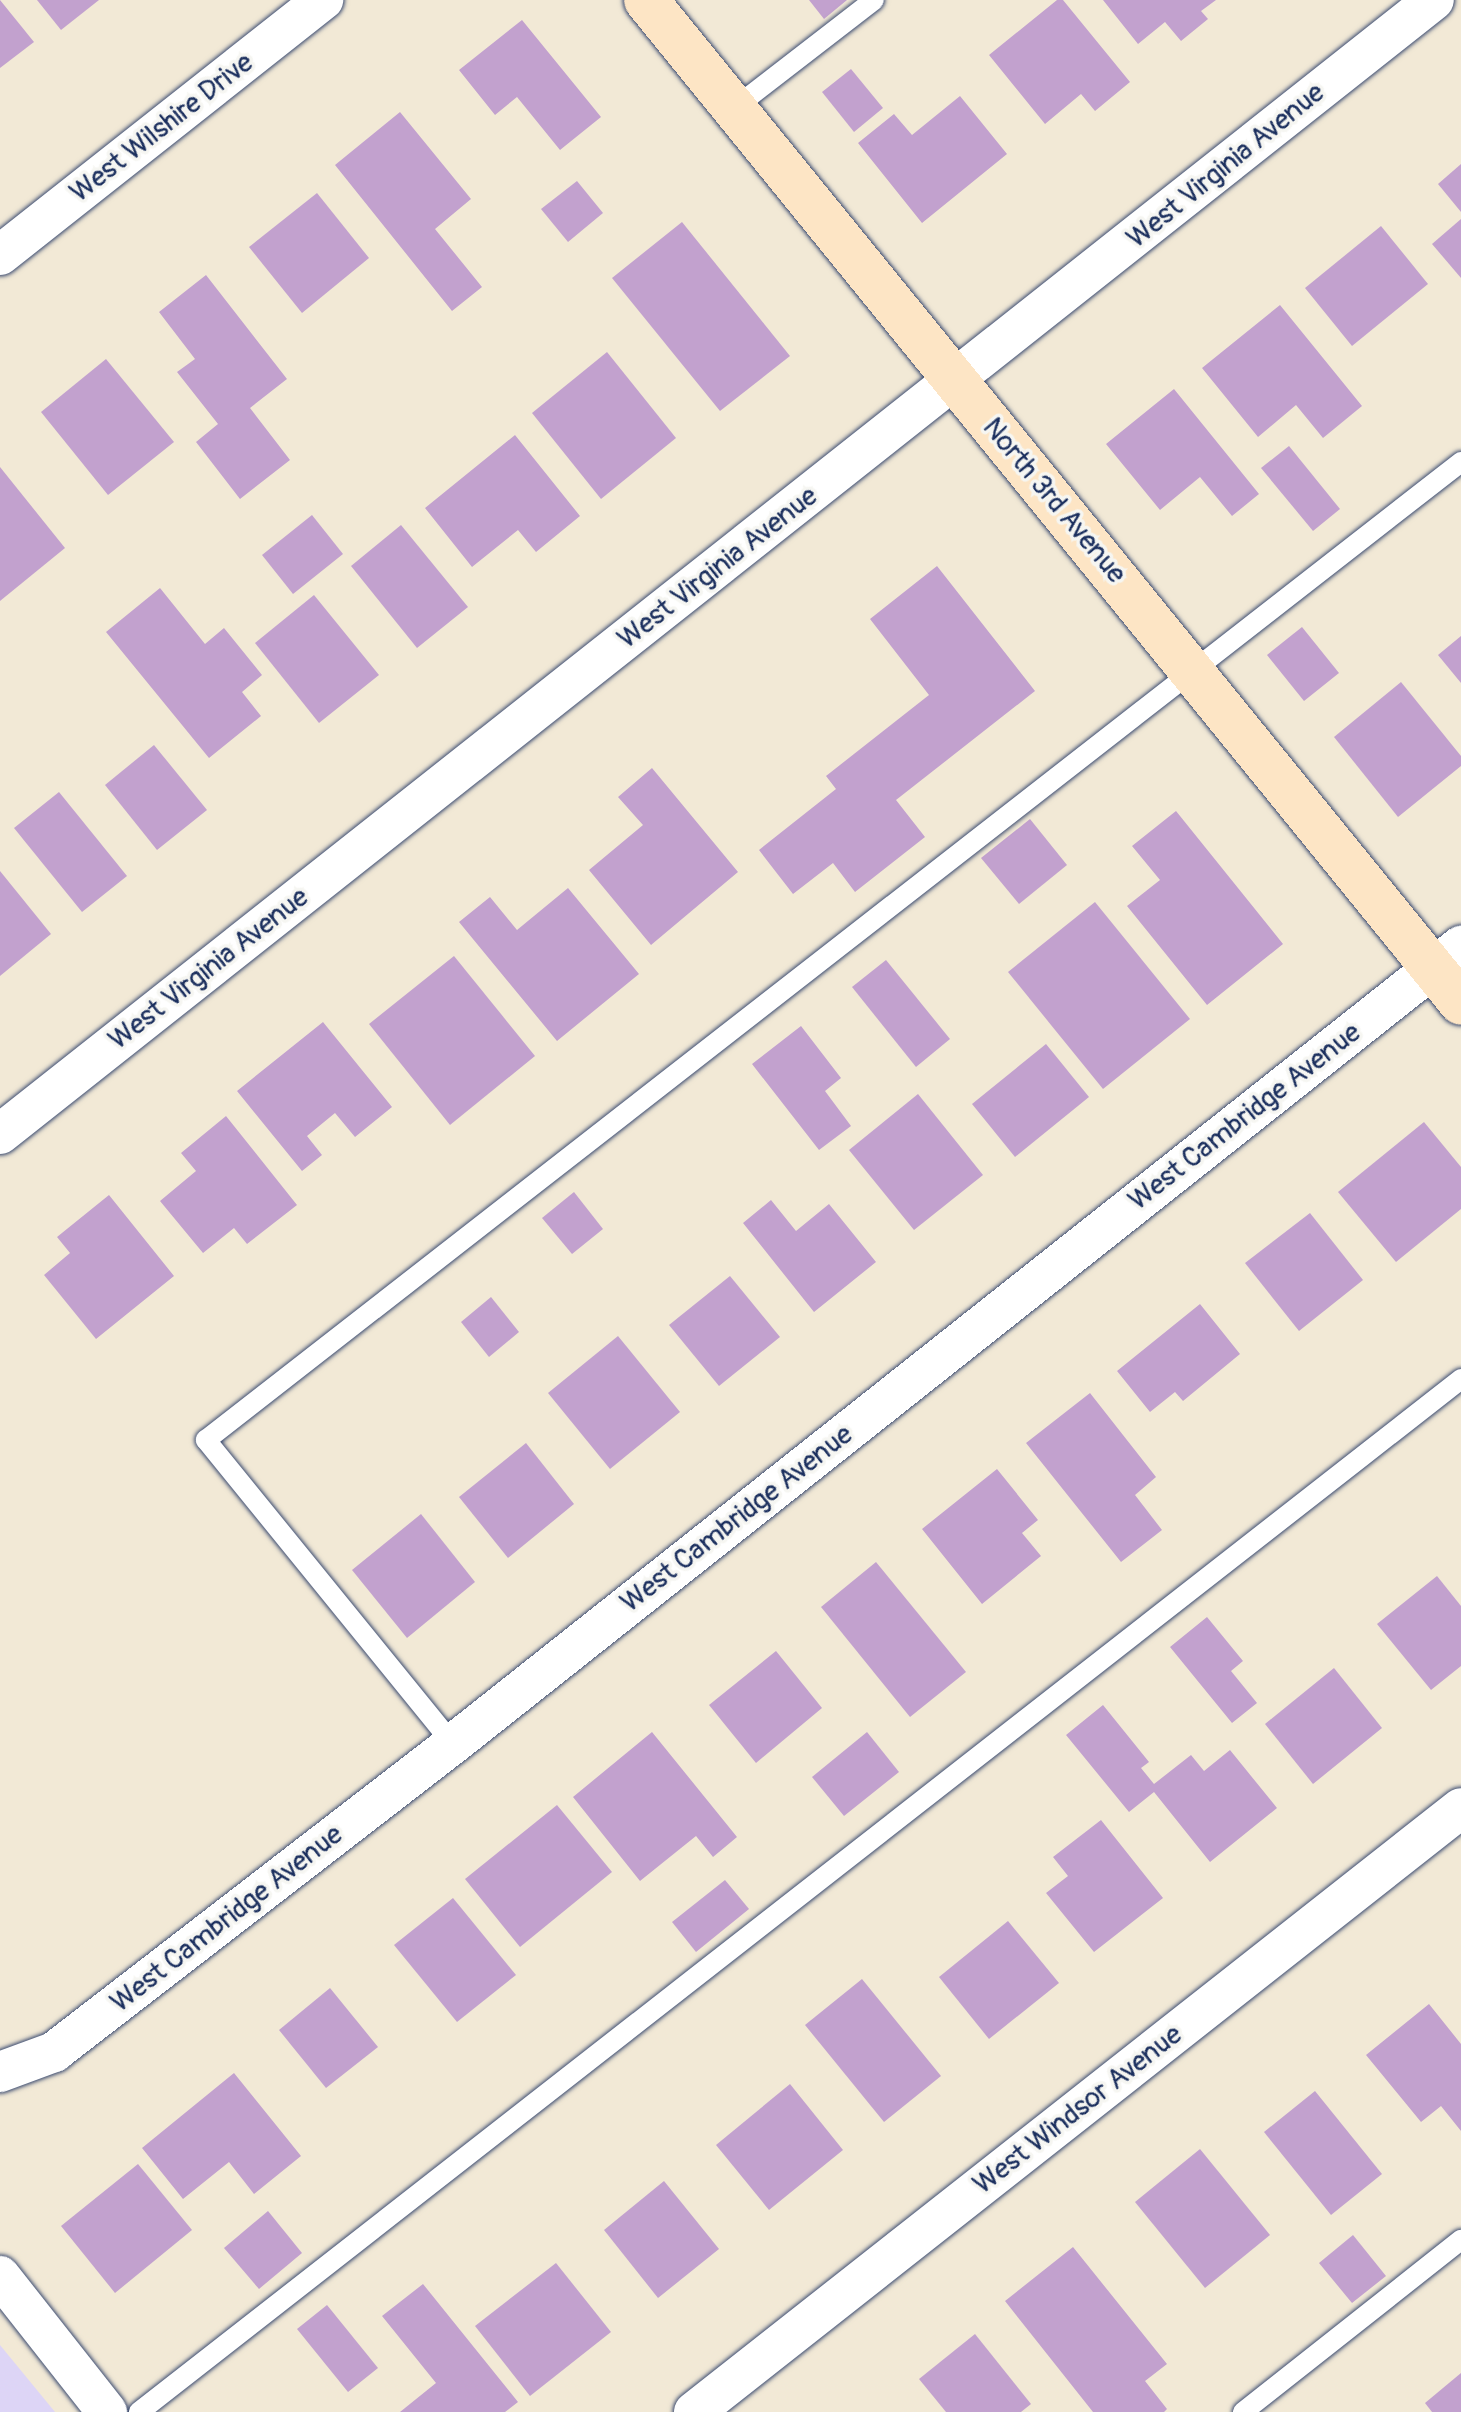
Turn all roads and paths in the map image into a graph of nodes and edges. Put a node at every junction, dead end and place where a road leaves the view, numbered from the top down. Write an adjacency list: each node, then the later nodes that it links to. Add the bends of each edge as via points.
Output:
1 (323, 0): 6 (street, West Wilshire Drive)
2 (646, 0): 5 (street, North 3rd Avenue)
3 (874, 0): 5 (lane)
4 (1434, 0): 7 (street, West Virginia Avenue)
5 (733, 109): 7 (street, North 3rd Avenue)
6 (0, 255)
7 (956, 381): 9 (street, North 3rd Avenue); 12 (street, West Virginia Avenue)
8 (1461, 462): 9 (lane)
9 (1196, 672): 10 (street, North 3rd Avenue); 14 (lane, via 206,1440)
10 (1447, 957): 11 (street, North 3rd Avenue); 14 (street, West Cambridge Avenue)
11 (1461, 1003)
12 (0, 1134)
13 (1461, 1379): 20 (lane)
14 (453, 1744): 16 (street, West Cambridge Avenue, via 54,2052)
15 (1461, 1808): 21 (street, West Windsor Avenue)
16 (0, 2072)
17 (1461, 2240): 22 (lane)
18 (0, 2276): 19 (street)
19 (107, 2412)
20 (139, 2412)
21 (694, 2412)
22 (1243, 2412)

